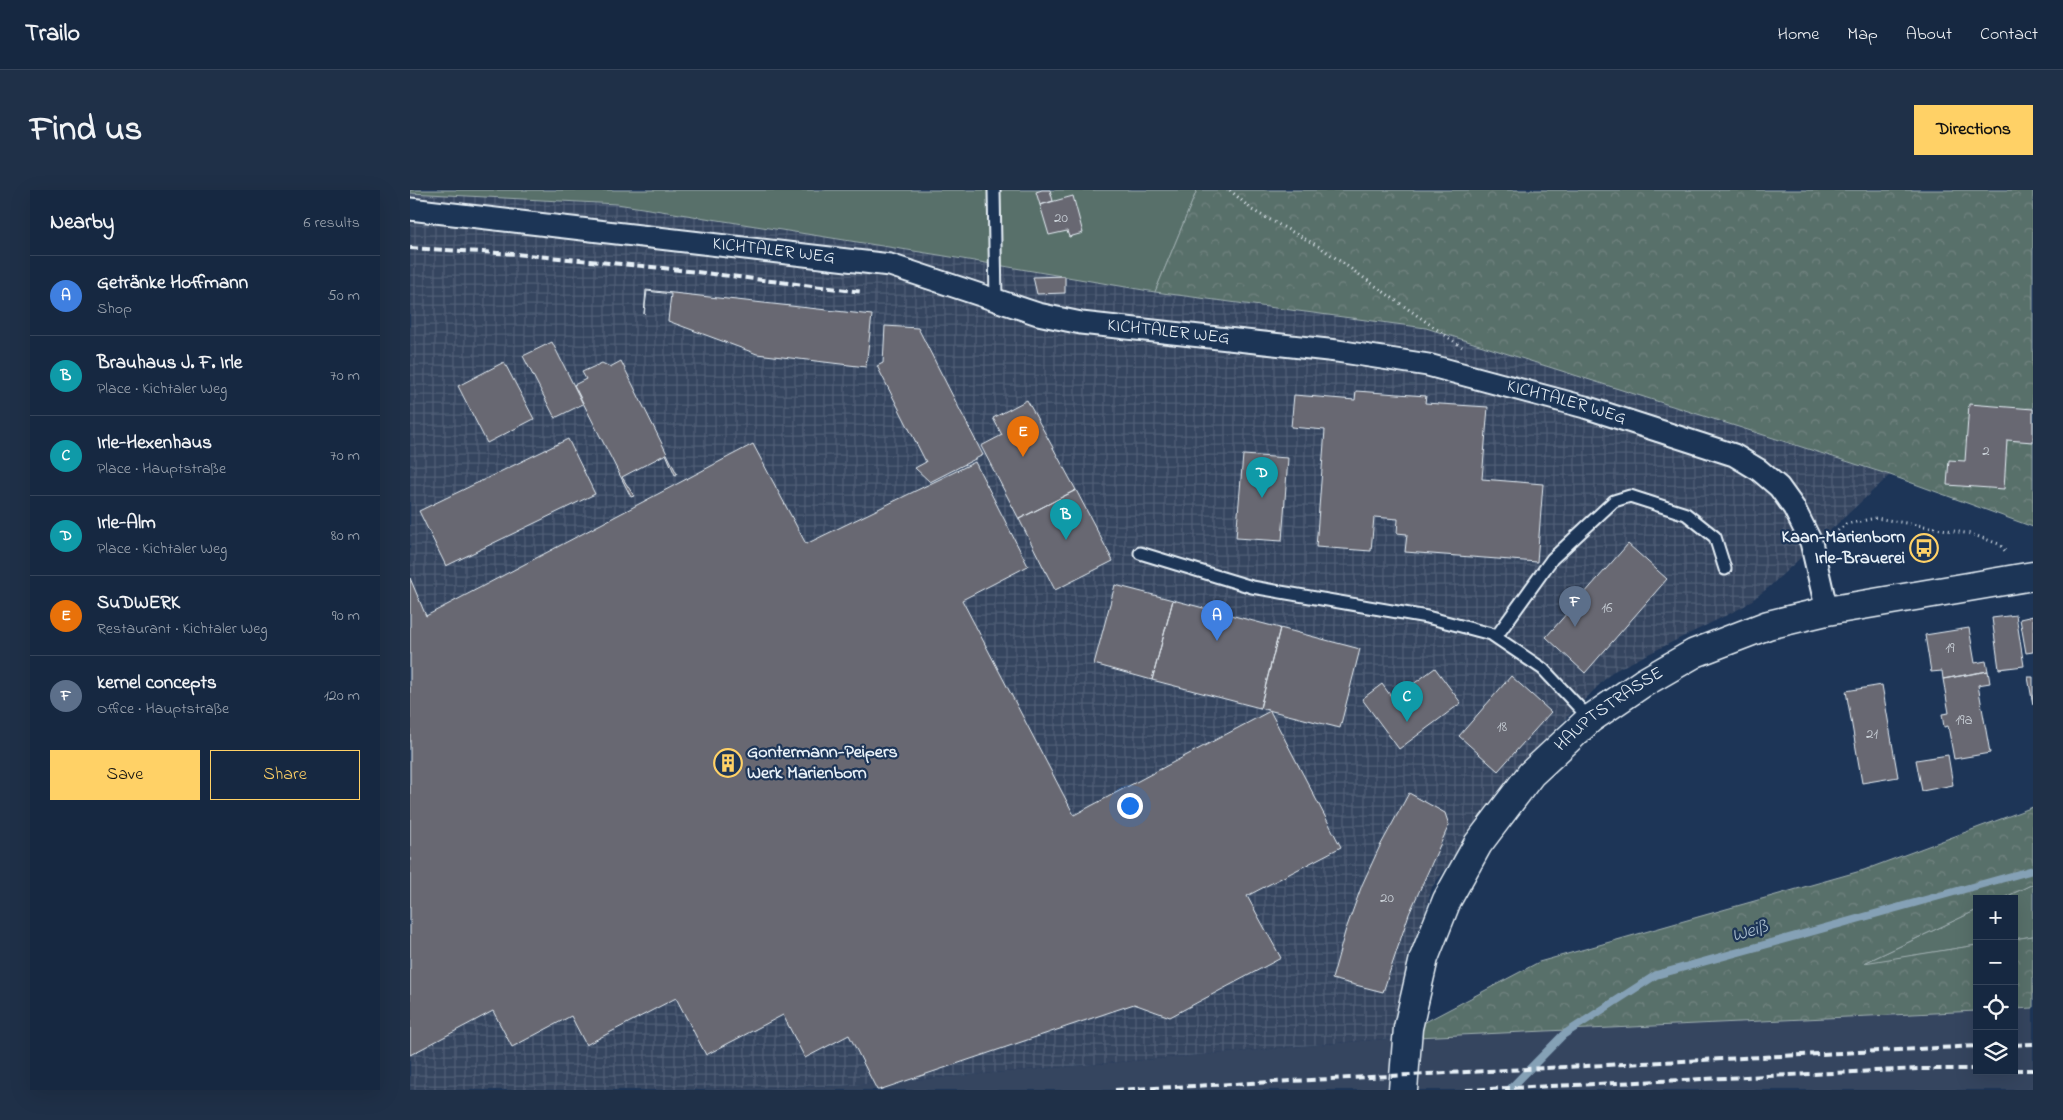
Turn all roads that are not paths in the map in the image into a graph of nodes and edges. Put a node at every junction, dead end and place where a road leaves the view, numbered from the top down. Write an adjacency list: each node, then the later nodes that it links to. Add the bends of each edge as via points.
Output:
1 (994, 190): 3 (lane)
2 (410, 210): 3 (street, KICHTALER WEG, via 890,265)
3 (996, 299): 7 (street, KICHTALER WEG, via 1038,314 1080,323 1337,351 1428,365 1585,407 1734,455 1779,487 1794,508 1811,542)
4 (1140, 553): 8 (lane, via 1252,587 1427,617)
5 (1725, 569): 8 (lane, via 1715,536 1686,514 1630,496 1614,501 1552,558)
6 (2030, 576): 7 (main road, HAUPTSTRASSE)
7 (1827, 610): 9 (main road, HAUPTSTRASSE, via 1768,625 1695,653)
8 (1496, 637): 9 (lane, via 1542,669)
9 (1590, 719): 10 (main road, HAUPTSTRASSE, via 1531,774 1478,844 1447,900 1424,958 1408,1028)
10 (1403, 1090)

